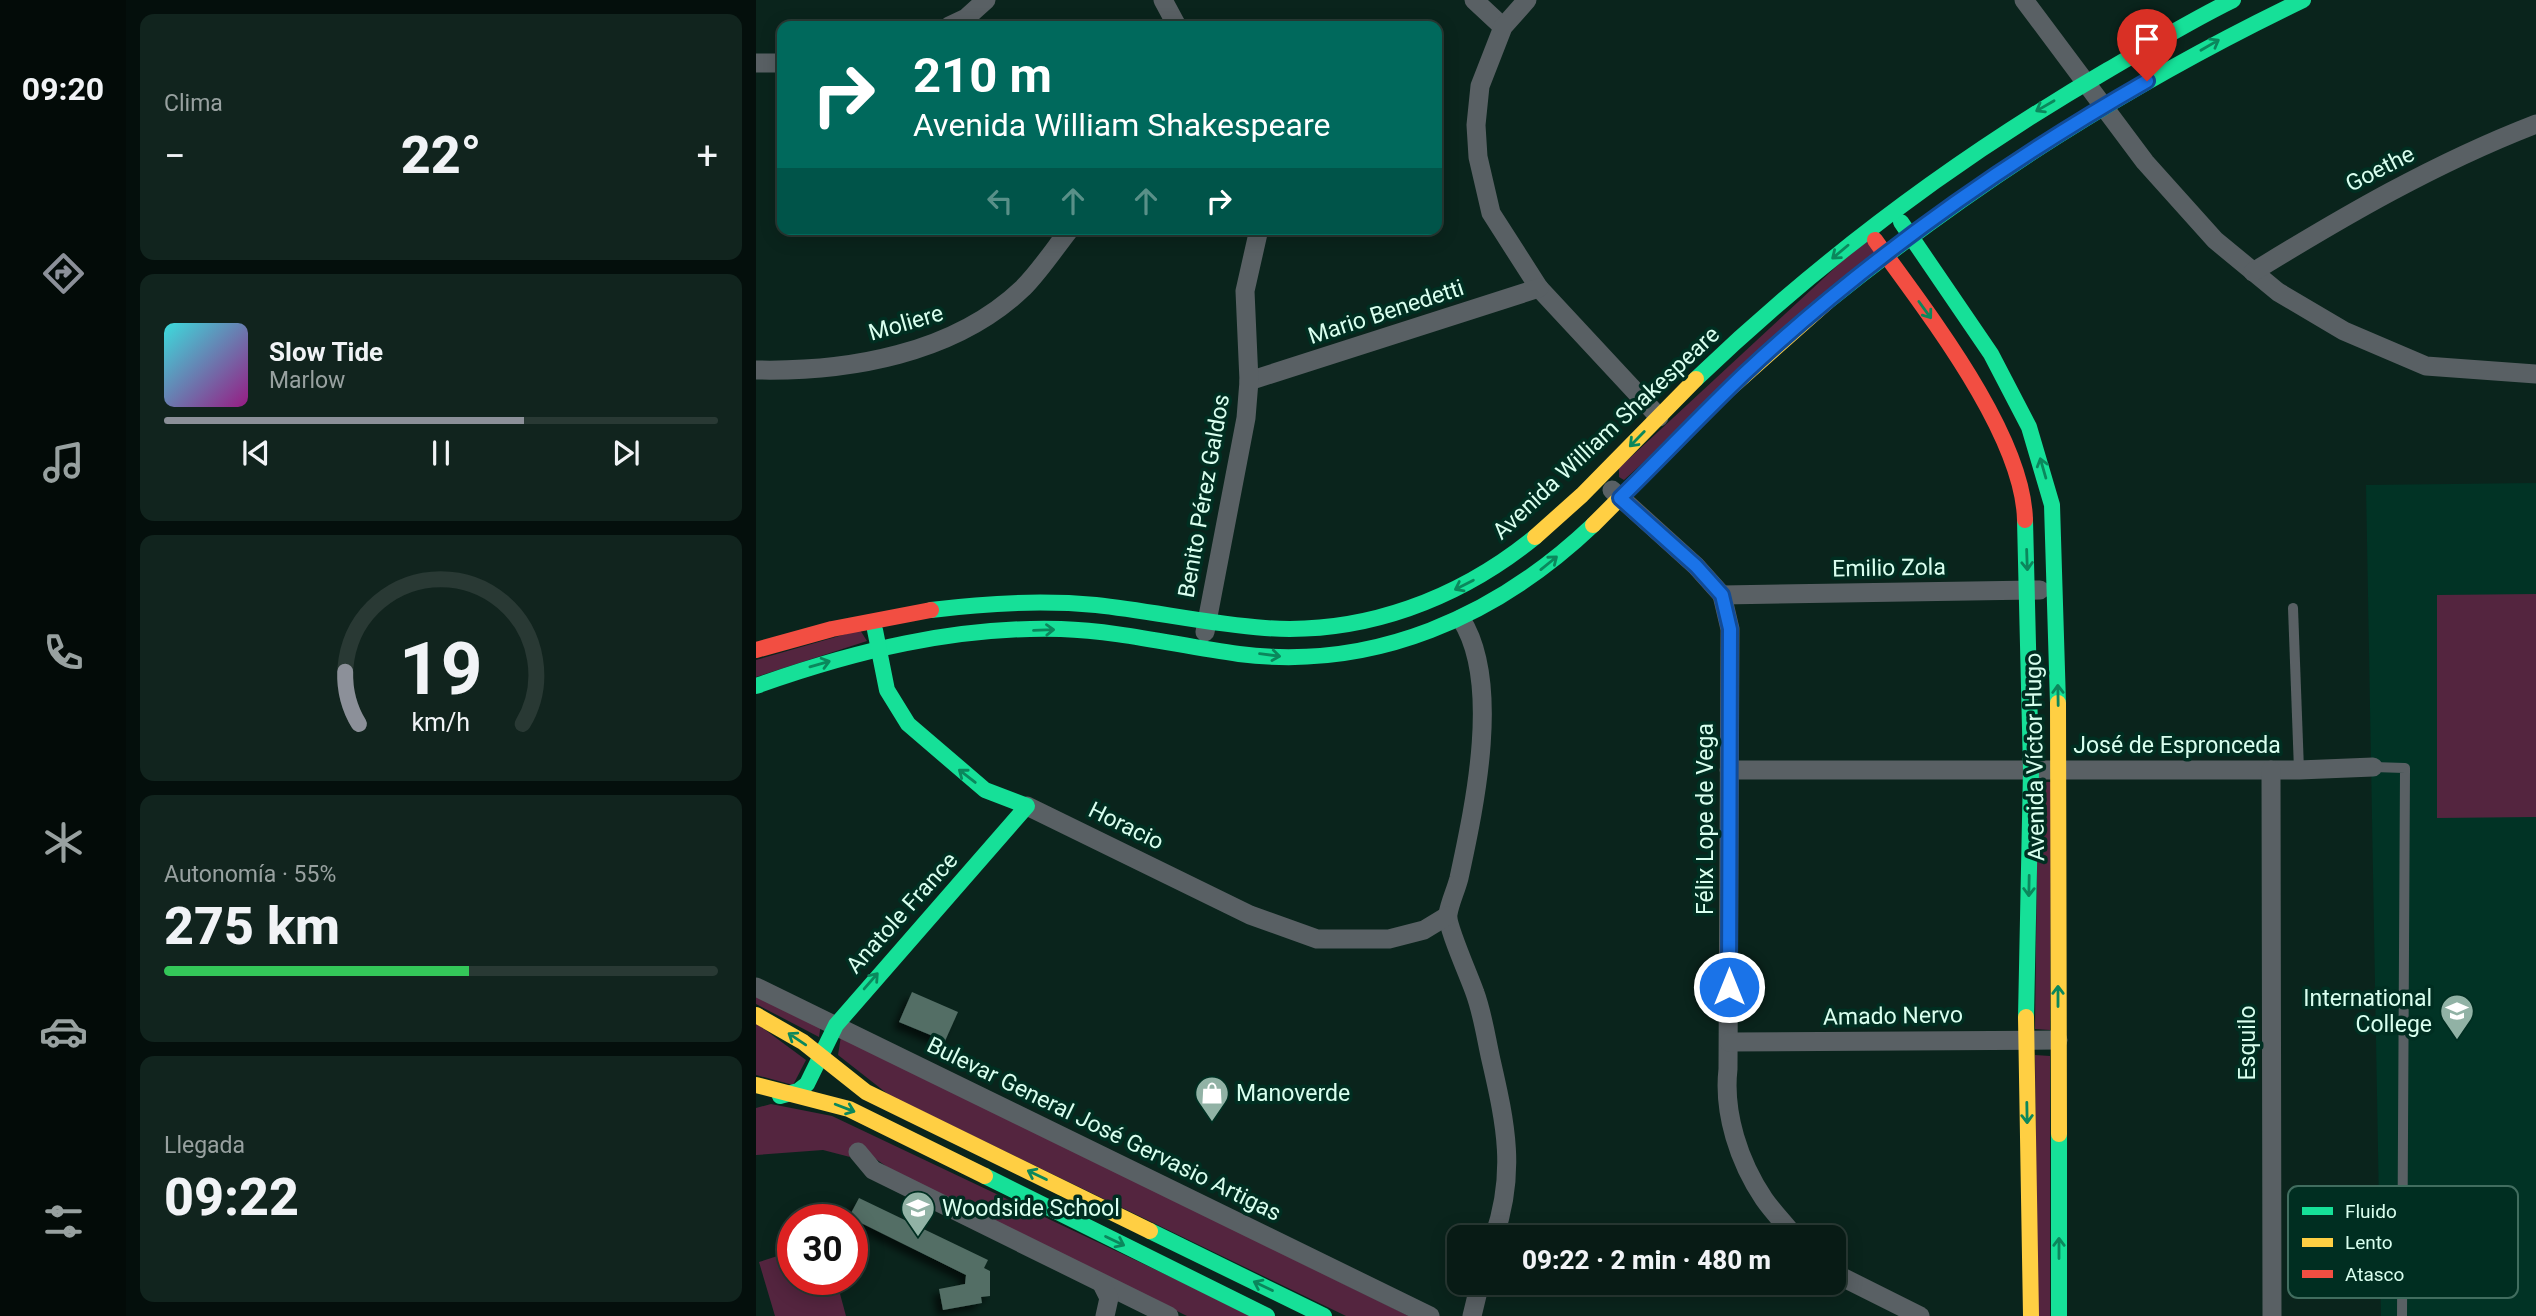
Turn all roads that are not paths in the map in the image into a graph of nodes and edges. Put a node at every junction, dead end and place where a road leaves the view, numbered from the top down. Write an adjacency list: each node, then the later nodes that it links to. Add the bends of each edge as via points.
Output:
1 (986, 0): 8 (street)
2 (1163, 0): 9 (street)
3 (1474, 0): 10 (street)
4 (1527, 0): 10 (street)
5 (2024, 0): 13 (street)
6 (2232, 0): 13 (street, Avenida William Shakespeare)
7 (2303, 0): 14 (street, one-way to 7, via 2236,30)
8 (960, 21)
9 (1174, 21)
10 (1503, 27): 23 (street, via 1480,86 1478,157 1491,213)
11 (756, 63): 12 (street)
12 (777, 63)
13 (2085, 83): 14 (street); 16 (street, Avenida William Shakespeare, one-way to 16, via 2028,115)
14 (2103, 106): 20 (street, via 1972,189); 22 (street, via 2214,240)
15 (2536, 124): 22 (street, Goethe, via 2480,146 2362,205)
16 (1893, 209): 17 (street, Avenida William Shakespeare); 20 (street, Avenida Víctor Hugo)
17 (1868, 229): 21 (street, Avenida Víctor Hugo); 27 (street, Avenida William Shakespeare, one-way to 27, via 1776,304)
18 (1065, 235): 24 (street, Moliere, via 1023,288 957,334 893,356 786,371)
19 (1258, 235): 26 (street, Benito Pérez Galdos, via 1245,291)
20 (1911, 236): 21 (street); 31 (street, Avenida Víctor Hugo, one-way to 20, via 2052,505 2029,427 1991,354)
21 (1885, 255): 29 (street, via 1744,375); 30 (street, Avenida Víctor Hugo, one-way to 30, via 1960,358 2008,450 2025,501)
22 (2253, 272): 25 (street, via 2344,331 2426,366)
23 (1539, 288): 26 (street, Mario Benedetti); 27 (street)
24 (756, 370)
25 (2536, 374)
26 (1249, 381): 36 (street, Benito Pérez Galdos)
27 (1659, 417): 28 (street, Avenida William Shakespeare, one-way to 28)
28 (1601, 476): 29 (street, Félix Lope de Vega); 36 (street, Avenida William Shakespeare, one-way to 36, via 1492,571 1447,594 1362,622 1328,627 1292,629)
29 (1620, 498): 32 (street, Félix Lope de Vega); 35 (street, one-way to 29, via 1548,564)
30 (2028, 590): 31 (street, Emilio Zola); 32 (street, Emilio Zola); 43 (street, Avenida Víctor Hugo)
31 (2056, 590): 44 (street, Avenida Víctor Hugo, one-way to 31)
32 (1722, 595): 42 (street, Félix Lope de Vega, via 1730,629)
33 (2293, 608): 46 (lane)
34 (873, 618): 36 (street, Avenida William Shakespeare, via 972,606 1061,603); 38 (street, Horacio); 39 (street, Avenida William Shakespeare)
35 (1461, 619): 37 (street, one-way to 35, via 1296,658 1331,656 1408,639); 48 (street, via 1471,634 1479,672 1481,765)
36 (1207, 620): 37 (street, Benito Pérez Galdos)
37 (1203, 647): 38 (street, one-way to 37, via 977,633 1062,629)
38 (879, 648): 40 (street, one-way to 38); 47 (street, Horacio, one-way to 38, via 985,790 908,724 887,690)
39 (756, 650)
40 (756, 687)
41 (2373, 767): 46 (street, José de Espronceda); 60 (lane, via 2405,768)
42 (1729, 769): 43 (street, José de Espronceda); 54 (street, Félix Lope de Vega)
43 (2031, 770): 44 (street, José de Espronceda); 52 (street, Avenida Víctor Hugo, one-way to 52)
44 (2060, 770): 45 (street, José de Espronceda); 53 (street, Avenida Víctor Hugo, one-way to 44)
45 (2271, 770): 46 (street, José de Espronceda); 76 (street, Esquilo)
46 (2299, 770)
47 (1027, 806): 48 (street, Horacio, via 1251,915 1317,939 1389,939 1424,930); 51 (street, Anatole France, one-way to 47)
48 (1447, 916): 61 (street, via 1476,996 1506,1123 1509,1168)
49 (756, 987): 51 (street, Bulevar General José Gervasio Artigas)
50 (756, 1015): 55 (street, one-way to 50, via 803,1042)
51 (836, 1025): 55 (street, Anatole France); 71 (street, Bulevar General José Gervasio Artigas)
52 (2026, 1039): 53 (street, Amado Nervo); 54 (street, Amado Nervo); 74 (street, Avenida Víctor Hugo, one-way to 74)
53 (2058, 1040): 75 (street, Avenida Víctor Hugo, one-way to 53)
54 (1729, 1042): 62 (street, Félix Lope de Vega, via 1725,1093 1734,1131 1764,1199)
55 (822, 1059): 57 (street, Anatole France, via 807,1084); 70 (street, one-way to 55, via 866,1092)
56 (756, 1085): 57 (street)
57 (780, 1096): 58 (street); 69 (street, one-way to 69, via 849,1109)
58 (756, 1101)
59 (858, 1152): 64 (street, via 873,1170)
60 (2403, 1186)
61 (1498, 1225)
62 (1785, 1225)
63 (1846, 1279): 73 (street)
64 (1102, 1284): 67 (street, via 1109,1298); 68 (street)
65 (1477, 1295): 72 (street)
66 (2402, 1298): 77 (lane)
67 (1105, 1316)
68 (1169, 1316)
69 (1267, 1316)
70 (1324, 1316)
71 (1430, 1316)
72 (1472, 1316)
73 (1920, 1316)
74 (2031, 1316)
75 (2059, 1316)
76 (2272, 1316)
77 (2402, 1316)

